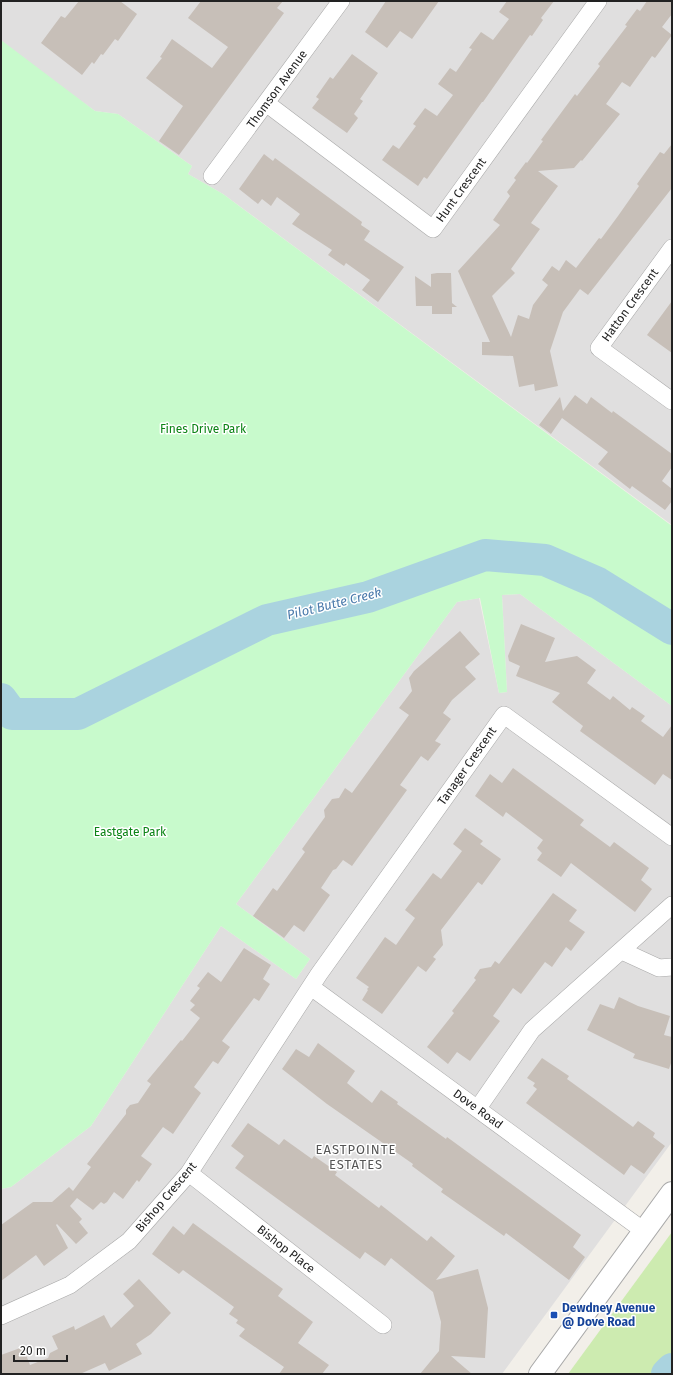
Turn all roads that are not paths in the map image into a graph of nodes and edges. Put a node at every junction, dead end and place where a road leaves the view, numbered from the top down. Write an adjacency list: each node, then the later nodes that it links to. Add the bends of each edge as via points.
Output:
1 (341, 1): 3 (street, Thomson Avenue)
2 (598, 1): 3 (street, Hunt Crescent, via 433,229)
3 (266, 102): 4 (street, Thomson Avenue)
4 (212, 176)
5 (672, 248): 6 (street, Hatton Crescent, via 599,348)
6 (672, 401)
7 (672, 837): 11 (street, Tanager Crescent, via 504,715)
8 (672, 905): 9 (street)
9 (622, 951): 10 (street, via 659,968); 12 (street, via 532,1030)
10 (672, 967)
11 (311, 987): 12 (street, Dove Road); 13 (street, Bishop Crescent)
12 (478, 1108): 15 (street, Dove Road)
13 (189, 1173): 16 (street, Bishop Crescent, via 129,1241 70,1285); 17 (street, Bishop Place)
14 (672, 1193): 15 (street)
15 (644, 1231): 18 (street)
16 (1, 1316)
17 (383, 1325)
18 (540, 1374)

